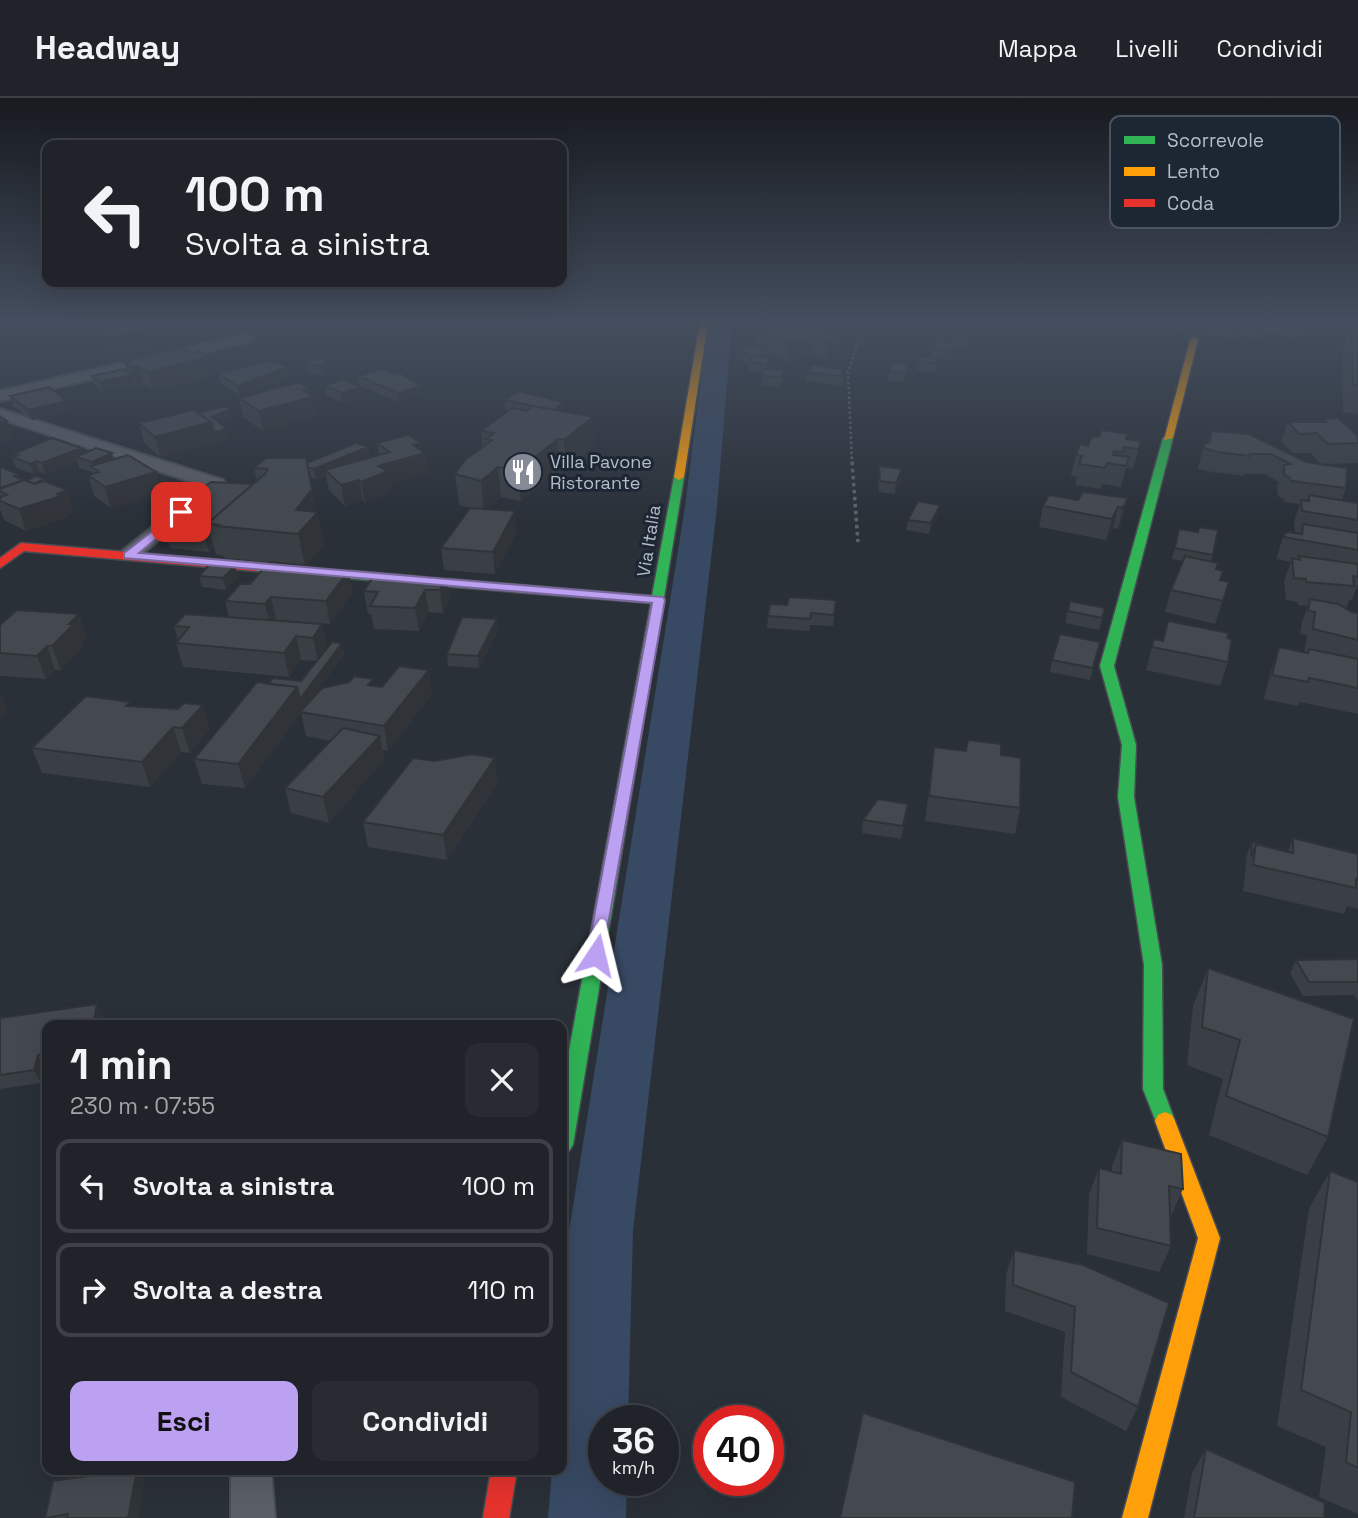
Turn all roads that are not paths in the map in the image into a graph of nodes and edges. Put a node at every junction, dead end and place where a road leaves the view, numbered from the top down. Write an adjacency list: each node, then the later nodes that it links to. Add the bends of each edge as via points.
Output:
1 (33, 388): 4 (lane)
2 (693, 388): 8 (street, Via Italia)
3 (1181, 388): 14 (street, via 1107,666 1129,745 1126,797 1153,965 1153,1089 1209,1238)
4 (0, 396)
5 (0, 414): 6 (lane, via 217,484)
6 (128, 555): 7 (street, via 21,548); 8 (street)
7 (0, 564)
8 (659, 600): 9 (street, Via Italia)
9 (567, 1118)
10 (251, 1475): 12 (lane)
11 (503, 1475): 13 (street)
12 (253, 1518)
13 (496, 1518)
14 (1135, 1518)

